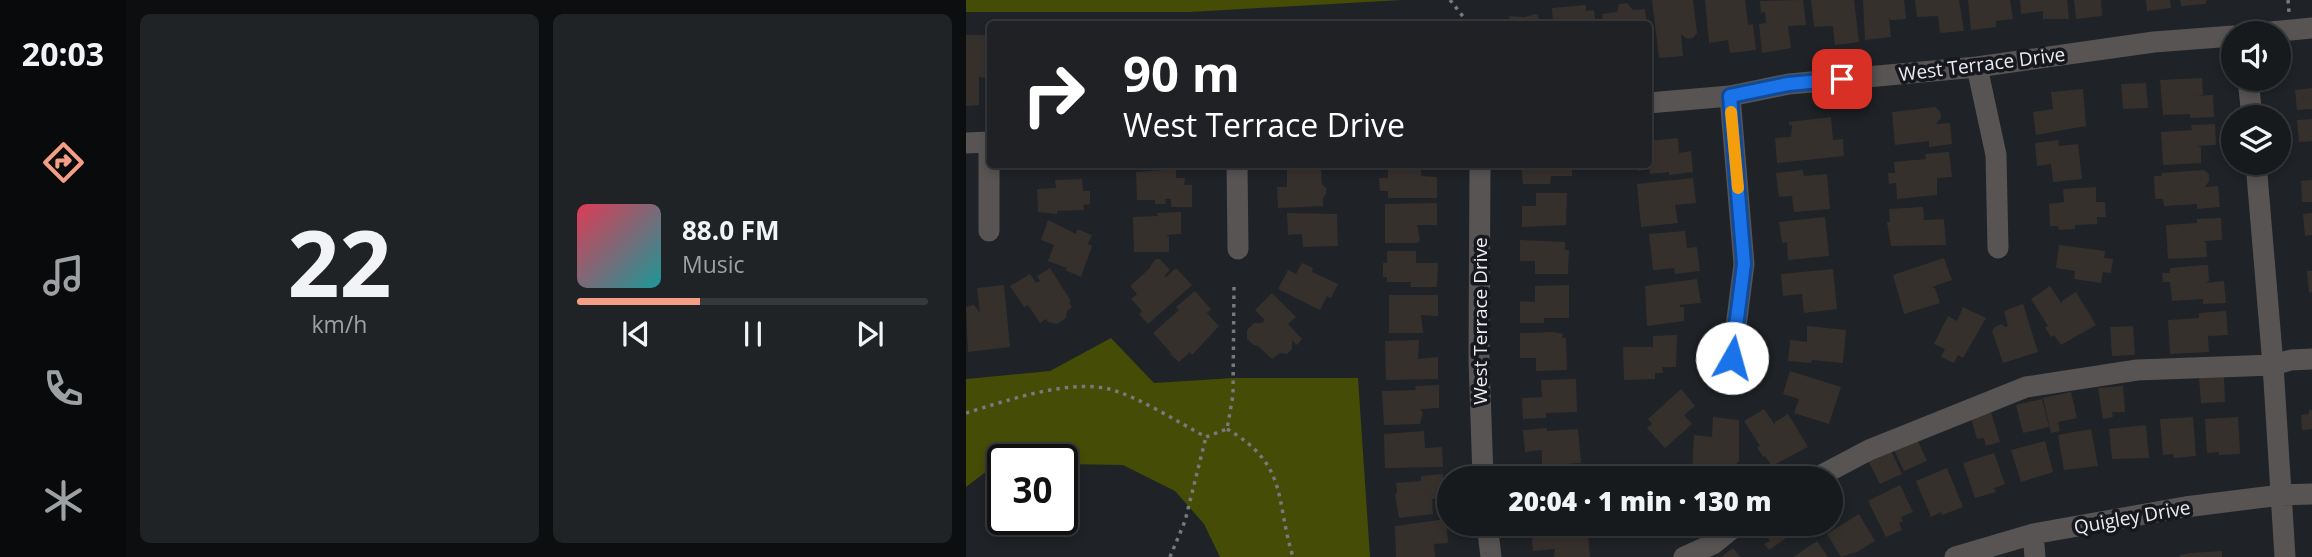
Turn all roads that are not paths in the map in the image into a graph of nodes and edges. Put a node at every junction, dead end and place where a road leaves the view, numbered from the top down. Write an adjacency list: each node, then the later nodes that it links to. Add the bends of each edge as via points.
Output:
1 (2312, 28): 2 (street)
2 (2291, 30)
3 (2221, 37): 4 (street, West Terrace Drive)
4 (1977, 67): 5 (street, West Terrace Drive, via 1788,84); 14 (street, via 1996,155)
5 (1730, 96): 6 (street, West Terrace Drive); 16 (street, via 1744,264)
6 (1652, 103)
7 (966, 143): 8 (street)
8 (987, 143)
9 (990, 168): 13 (street)
10 (1237, 168): 15 (street)
11 (1480, 168): 19 (street, West Terrace Drive)
12 (2257, 175): 18 (street)
13 (989, 231)
14 (1998, 248)
15 (1238, 249)
16 (1732, 358)
17 (2312, 359): 18 (street)
18 (2273, 365): 20 (street, via 2137,370 2026,387); 22 (street)
19 (1483, 466)
20 (1839, 466)
21 (2312, 494): 22 (street, Quigley Drive)
22 (2281, 495): 23 (street, Quigley Drive); 30 (street)
23 (2033, 534): 28 (street, Quigley Drive); 29 (street)
24 (1489, 536): 26 (street)
25 (1723, 536): 27 (street)
26 (1491, 557)
27 (1685, 557)
28 (1955, 557)
29 (2035, 557)
30 (2285, 557)

